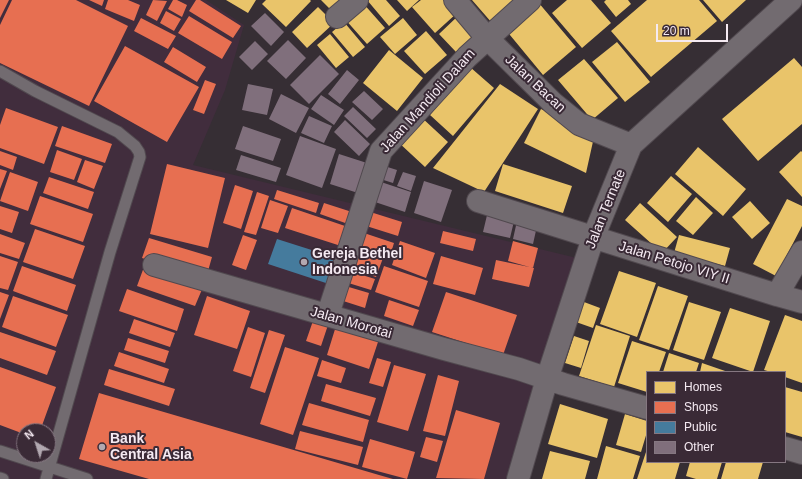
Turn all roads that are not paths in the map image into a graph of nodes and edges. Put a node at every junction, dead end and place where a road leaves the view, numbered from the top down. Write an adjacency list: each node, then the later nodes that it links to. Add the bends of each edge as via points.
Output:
1 (357, 0): 5 (street)
2 (455, 0): 6 (street, Jalan Bacan)
3 (530, 0): 6 (street, Jalan Mandioli Dalam)
4 (791, 0): 8 (street, Jalan Ternate)
5 (337, 17)
6 (487, 38): 8 (street, Jalan Bacan, via 553,103 579,124); 15 (street, Jalan Mandioli Dalam, via 380,151)
7 (0, 71): 21 (lane, via 118,132 135,146 140,157 110,252)
8 (631, 145): 10 (street, Jalan Ternate)
9 (478, 201): 10 (street, Jalan Petojo VIY II)
10 (593, 238): 13 (street, Jalan Petojo VIY II); 16 (street, Jalan Ternate)
11 (802, 252): 13 (street)
12 (154, 265): 16 (street, Jalan Morotai)
13 (777, 295): 14 (street, Jalan Petojo VIY II)
14 (802, 302)
15 (331, 305)
16 (547, 379): 17 (street, Jalan Morotai); 26 (street, Jalan Ternate)
17 (646, 408)
18 (786, 448): 20 (street)
19 (0, 451): 21 (lane)
20 (802, 453)
21 (49, 467): 24 (lane); 25 (lane)
22 (0, 478): 23 (lane)
23 (3, 479)
24 (46, 479)
25 (87, 479)
26 (518, 479)

